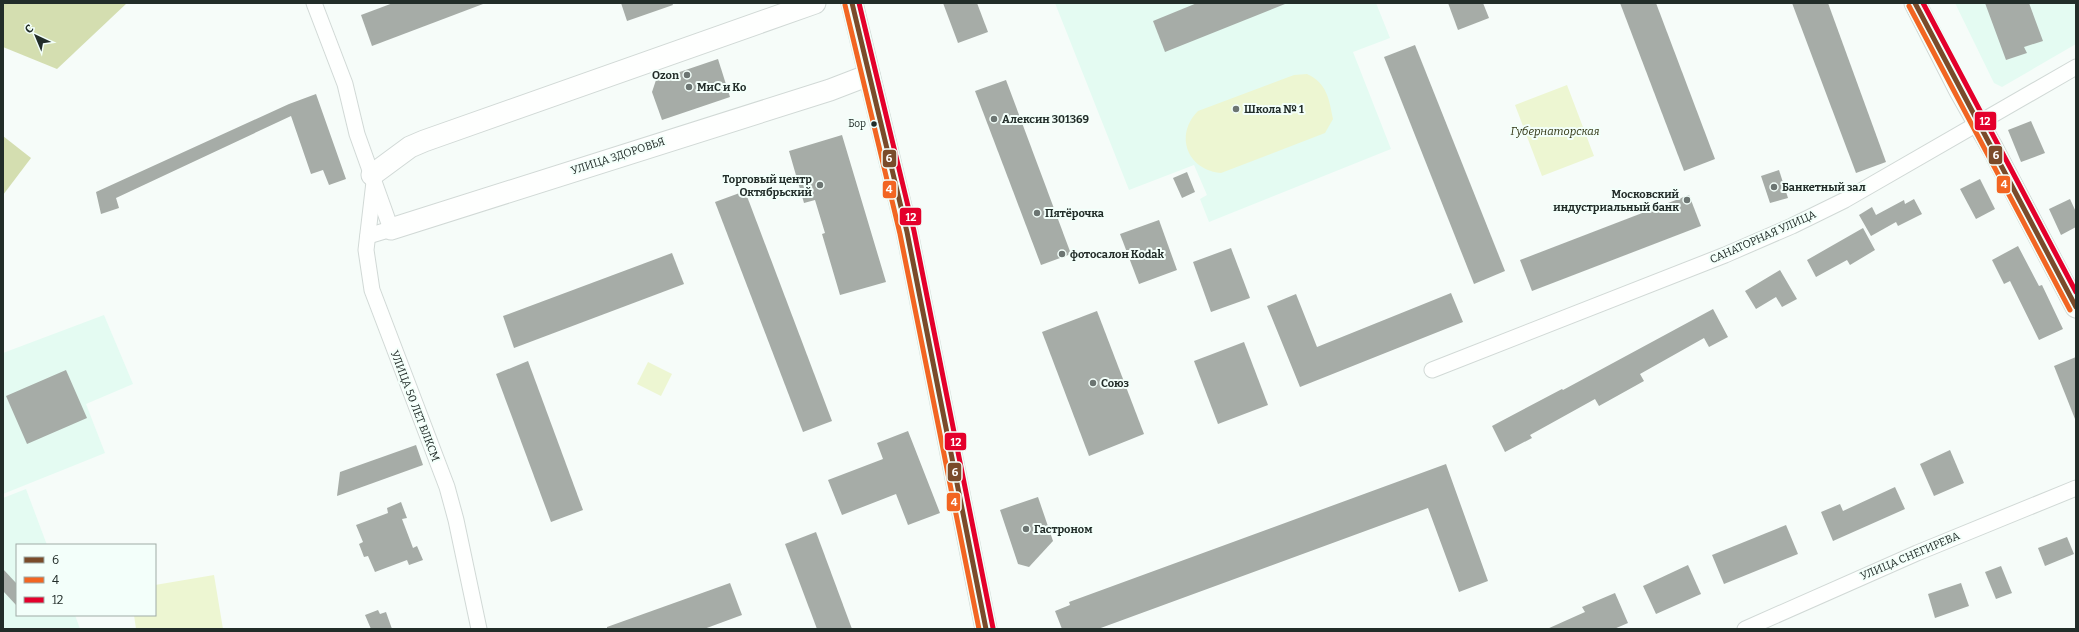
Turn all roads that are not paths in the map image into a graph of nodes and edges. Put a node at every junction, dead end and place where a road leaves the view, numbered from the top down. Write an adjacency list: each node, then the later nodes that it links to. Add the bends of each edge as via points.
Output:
1 (314, 3): 8 (street, УЛИЦА 50 ЛЕТ ВЛКСМ, via 345,84 352,121)
2 (816, 3): 8 (street, via 424,140 410,147)
3 (852, 3): 6 (street)
4 (1915, 3): 7 (street)
5 (2076, 67): 7 (street, САНАТОРНАЯ УЛИЦА)
6 (869, 75): 9 (street, УЛИЦА ЗДОРОВЬЯ, via 830,90); 15 (street, via 907,232)
7 (1978, 122): 11 (street); 12 (street, САНАТОРНАЯ УЛИЦА, via 1845,200 1792,226 1718,258)
8 (373, 178): 9 (street, УЛИЦА 50 ЛЕТ ВЛКСМ); 10 (street, УЛИЦА 50 ЛЕТ ВЛКСМ)
9 (391, 229): 10 (street, УЛИЦА ЗДОРОВЬЯ)
10 (368, 236): 14 (street, УЛИЦА 50 ЛЕТ ВЛКСМ, via 367,267 372,290 447,487)
11 (2076, 307)
12 (1432, 370)
13 (2076, 488): 16 (street, УЛИЦА СНЕГИРЕВА, via 1917,553)
14 (479, 629)
15 (986, 629)
16 (1745, 629)

